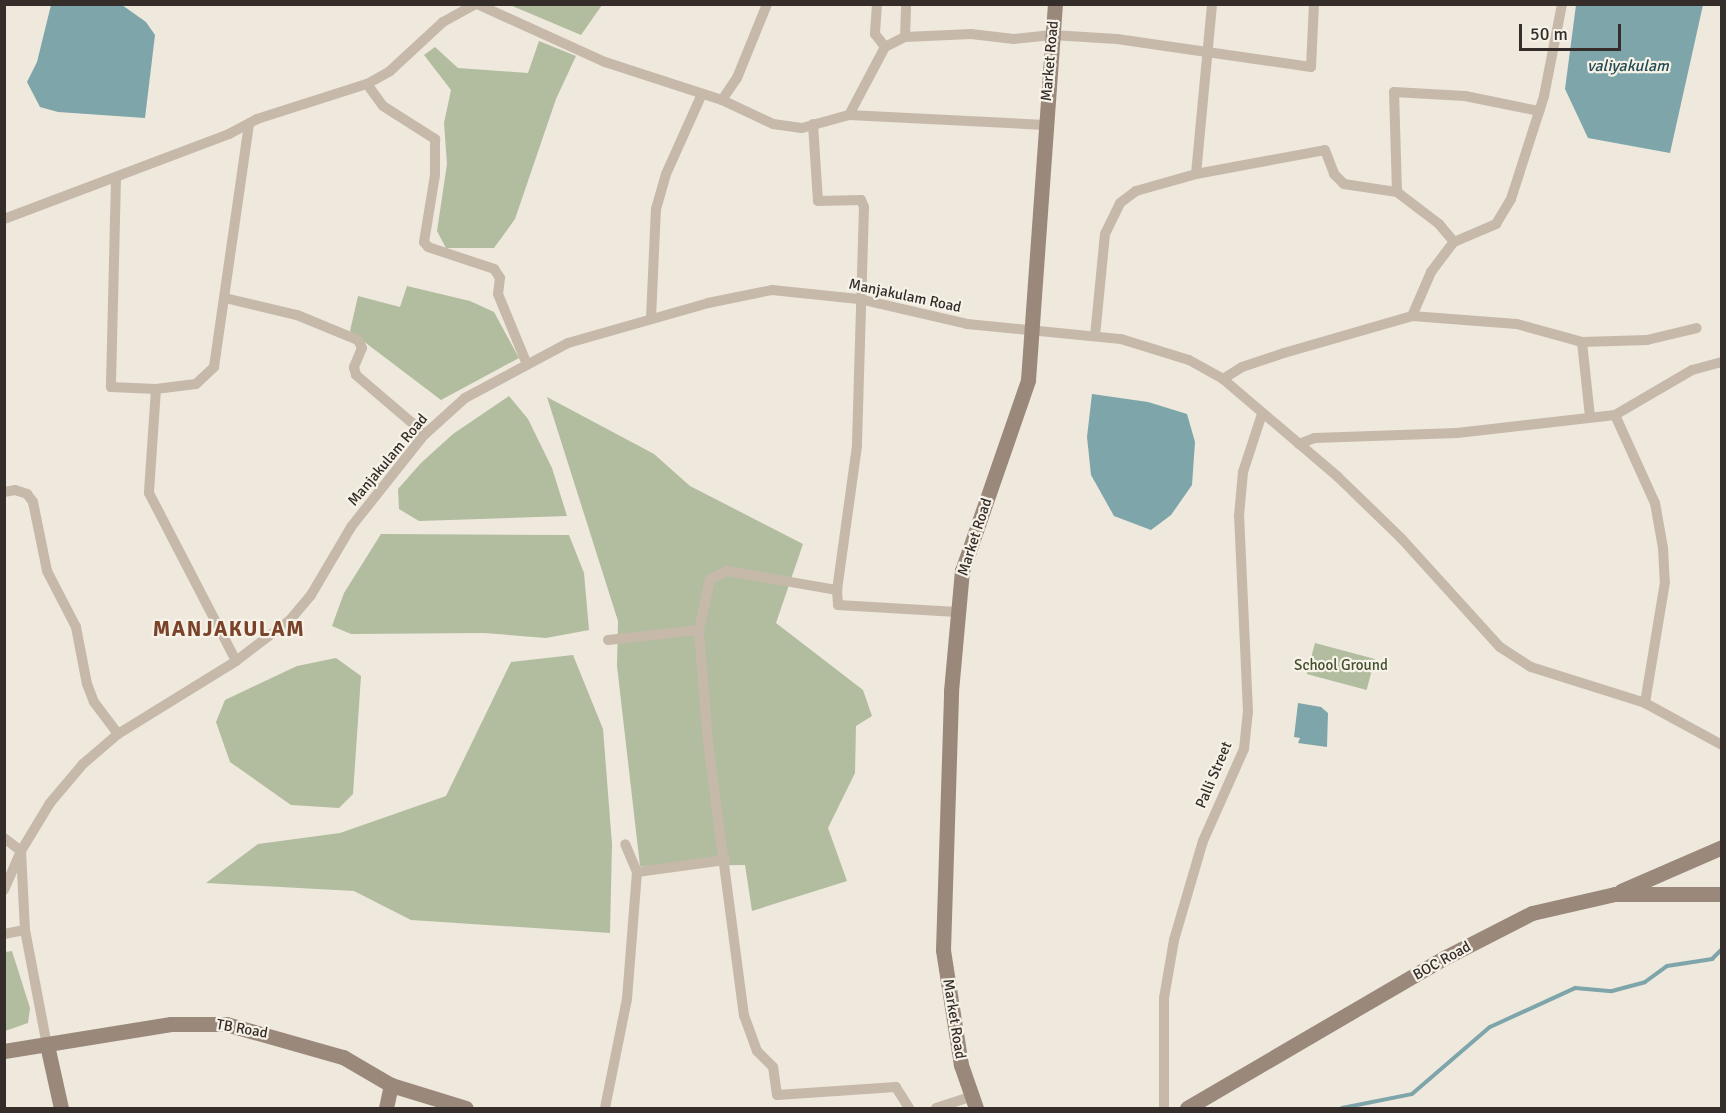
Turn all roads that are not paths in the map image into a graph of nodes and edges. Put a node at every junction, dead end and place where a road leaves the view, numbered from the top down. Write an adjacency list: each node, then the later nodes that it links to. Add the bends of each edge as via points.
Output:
1 (476, 4): 13 (street, via 443,22 390,71); 14 (street, via 605,62)
2 (767, 4): 15 (street, via 737,78)
3 (877, 4): 11 (street, via 874,34)
4 (906, 4): 10 (street)
5 (1055, 4): 9 (main road, Market Road)
6 (1212, 4): 12 (street)
7 (1314, 4): 12 (street, via 1311,67)
8 (1562, 4): 16 (street)
9 (1052, 35): 10 (street, via 1014,39 971,34); 12 (street); 20 (main road, Market Road)
10 (905, 37): 11 (street)
11 (885, 47): 17 (street)
12 (1208, 50): 21 (street)
13 (368, 84): 18 (street); 34 (street, via 383,106 435,139 436,165 424,242 428,247 494,269 500,278 498,294)
14 (701, 96): 15 (street); 29 (street, via 666,174 656,209)
15 (722, 100): 19 (street, via 772,124 802,128)
16 (1539, 111): 23 (street, via 1465,96 1394,92); 25 (street, via 1511,199 1496,224)
17 (849, 115): 19 (street); 20 (street)
18 (249, 124): 22 (street); 26 (street)
19 (813, 124): 27 (street, via 818,201 863,203)
20 (1045, 125): 31 (main road, Market Road)
21 (1196, 174): 23 (street, via 1325,150 1334,174 1344,184); 32 (street, via 1136,191 1120,203 1105,234)
22 (116, 179): 24 (street); 37 (street, via 111,387)
23 (1397, 192): 25 (street)
24 (4, 219)
25 (1454, 242): 28 (street, via 1431,272)
26 (225, 298): 37 (street, via 217,351 208,376 196,384); 41 (street, via 297,315 358,340 362,348 354,367 356,375)
27 (859, 299): 29 (street, Manjakulam Road, via 772,290); 31 (street, Manjakulam Road, via 967,324); 44 (street, via 857,446)
28 (1412, 316): 33 (street, via 1517,324); 36 (street, via 1242,367)
29 (651, 318): 34 (street, Manjakulam Road, via 568,343)
30 (1697, 328): 33 (street, via 1647,340)
31 (1033, 329): 32 (street, Manjakulam Road); 45 (main road, Market Road, via 1028,380 962,572)
32 (1095, 336): 36 (street, Manjakulam Road, via 1149,346 1189,360)
33 (1582, 342): 40 (street)
34 (526, 362): 41 (street, Manjakulam Road, via 465,398)
35 (1722, 362): 39 (street, via 1692,370)
36 (1223, 379): 38 (street, Manjakulam Road)
37 (156, 389): 48 (street, via 149,493)
38 (1262, 414): 42 (street, Manjakulam Road); 73 (street, Palli Street, via 1243,472 1239,516 1248,712 1244,749 1203,840 1174,940 1164,998)
39 (1614, 415): 40 (street); 49 (street, via 1655,503 1664,556 1665,582)
40 (1590, 417): 42 (street, via 1457,433 1315,438)
41 (425, 434): 48 (street, Manjakulam Road, via 351,527 290,621)
42 (1299, 444): 49 (street, Manjakulam Road, via 1401,538 1500,647 1531,667)
43 (4, 492): 50 (street, via 27,494 33,502 47,571 76,627 87,684 94,702)
44 (837, 590): 45 (street, via 838,605); 46 (street, via 727,571 710,579)
45 (957, 612): 66 (main road, Market Road, via 946,789 943,950 961,1065)
46 (699, 630): 47 (street); 56 (street, via 708,743)
47 (608, 640)
48 (236, 661): 50 (street, Manjakulam Road)
49 (1645, 704): 51 (street, Manjakulam Road)
50 (118, 734): 55 (street, Manjakulam Road, via 83,764 50,803)
51 (1722, 745)
52 (4, 838): 55 (street)
53 (624, 844): 57 (street)
54 (1722, 847): 59 (main road)
55 (21, 851): 58 (street, Manjakulam Road); 61 (street)
56 (725, 860): 57 (street); 71 (street, via 744,1016 757,1050 773,1067 777,1095 896,1087)
57 (637, 872): 70 (street, via 627,999)
58 (4, 890)
59 (1615, 894): 60 (main road, BOC Road); 74 (main road, BOC Road, via 1532,913 1444,958)
60 (1722, 894)
61 (25, 930): 62 (street); 63 (street)
62 (4, 934)
63 (47, 1045): 64 (main road, TB Road); 65 (main road, TB Road, via 171,1024 226,1024 343,1057); 67 (main road)
64 (4, 1051)
65 (391, 1085): 68 (main road); 69 (main road, TB Road)
66 (974, 1102): 72 (street)
67 (61, 1108)
68 (386, 1108)
69 (466, 1108)
70 (605, 1108)
71 (909, 1108)
72 (936, 1108)
73 (1164, 1108)
74 (1187, 1108)

